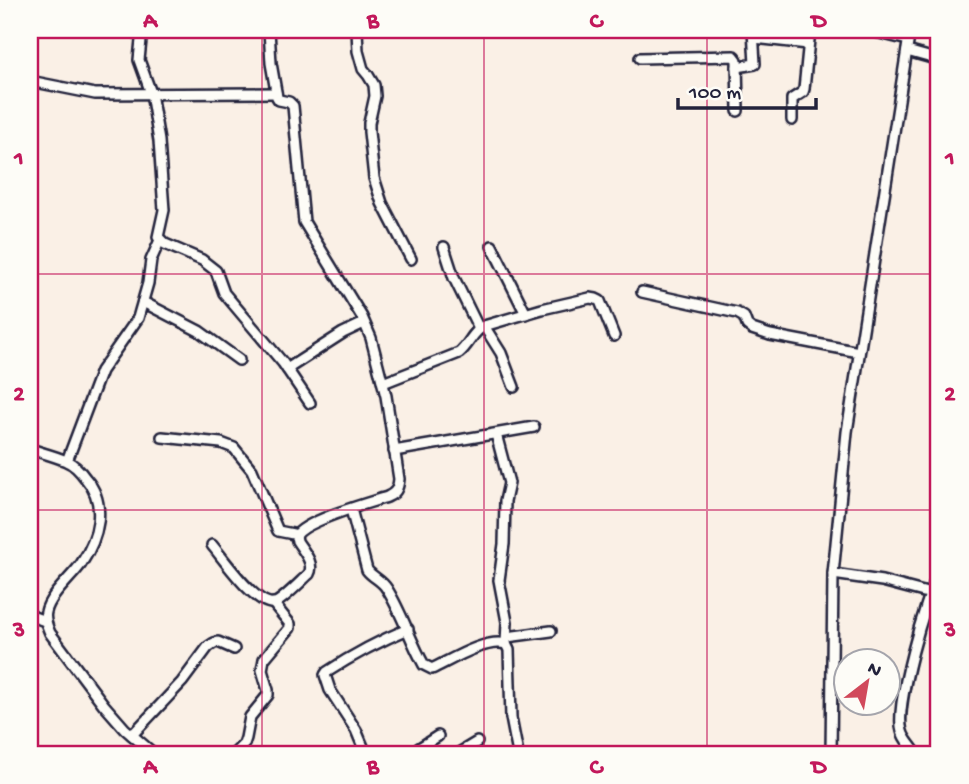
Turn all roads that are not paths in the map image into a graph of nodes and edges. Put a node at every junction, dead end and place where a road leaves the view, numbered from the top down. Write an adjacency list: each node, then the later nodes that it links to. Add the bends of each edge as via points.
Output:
1 (142, 30): 14 (street, via 139,60)
2 (269, 30): 15 (street)
3 (357, 30): 21 (street, via 363,69 374,85 369,123 374,178)
4 (810, 30): 8 (street)
5 (867, 30): 7 (street)
6 (753, 34): 8 (street); 12 (street, via 755,64)
7 (909, 35): 9 (street)
8 (808, 44): 17 (street, via 803,92 792,99)
9 (907, 51): 11 (street); 28 (street)
10 (640, 58): 12 (street, via 732,56)
11 (939, 60)
12 (737, 67): 16 (street)
13 (35, 82): 14 (street, via 95,94)
14 (151, 93): 15 (street); 18 (street, via 164,210)
15 (276, 93): 25 (street, via 279,100 293,106 304,222)
16 (738, 111)
17 (792, 120)
18 (160, 240): 23 (street); 30 (street, via 216,271 224,293)
19 (492, 246): 24 (street)
20 (444, 247): 26 (street, via 454,278)
21 (411, 259)
22 (642, 292): 28 (street, via 737,313 762,333)
23 (143, 302): 29 (street, via 199,331); 39 (street, via 138,318 101,371)
24 (526, 314): 26 (street); 27 (street, via 596,299)
25 (364, 323): 30 (street); 31 (street)
26 (482, 328): 31 (street, via 459,353); 32 (street, via 501,353)
27 (614, 336)
28 (859, 352): 44 (street)
29 (239, 360)
30 (287, 369): 33 (street)
31 (383, 383): 38 (street)
32 (514, 387)
33 (310, 403)
34 (534, 427): 35 (street)
35 (496, 434): 38 (street); 51 (street, via 509,483 499,580)
36 (162, 437): 41 (street, via 234,448 257,478 278,531)
37 (30, 449): 39 (street)
38 (394, 451): 40 (street, via 399,480 395,493)
39 (67, 461): 48 (street, via 91,484 97,497 97,528 80,565 46,610)
40 (351, 509): 41 (street, via 301,529); 49 (street, via 367,570 386,587)
41 (296, 536): 46 (street, via 312,570)
42 (212, 545): 46 (street, via 256,596)
43 (939, 573): 45 (street)
44 (833, 574): 45 (street); 62 (street)
45 (931, 594): 63 (street, via 903,691 900,718 901,730)
46 (273, 603): 57 (street, via 290,628 264,659 268,695 250,717 244,744)
47 (30, 614): 48 (street)
48 (45, 621): 53 (street, via 68,659)
49 (408, 629): 51 (street, via 424,665 432,669 489,643); 58 (street, via 377,642 325,675)
50 (551, 631): 51 (street)
51 (507, 641): 61 (street)
52 (234, 649): 53 (street, via 218,642 208,648)
53 (132, 735): 56 (street)
54 (438, 736): 59 (street)
55 (477, 742): 60 (street)
56 (153, 754)
57 (234, 754)
58 (366, 754)
59 (410, 754)
60 (457, 754)
61 (518, 754)
62 (831, 754)
63 (916, 754)

